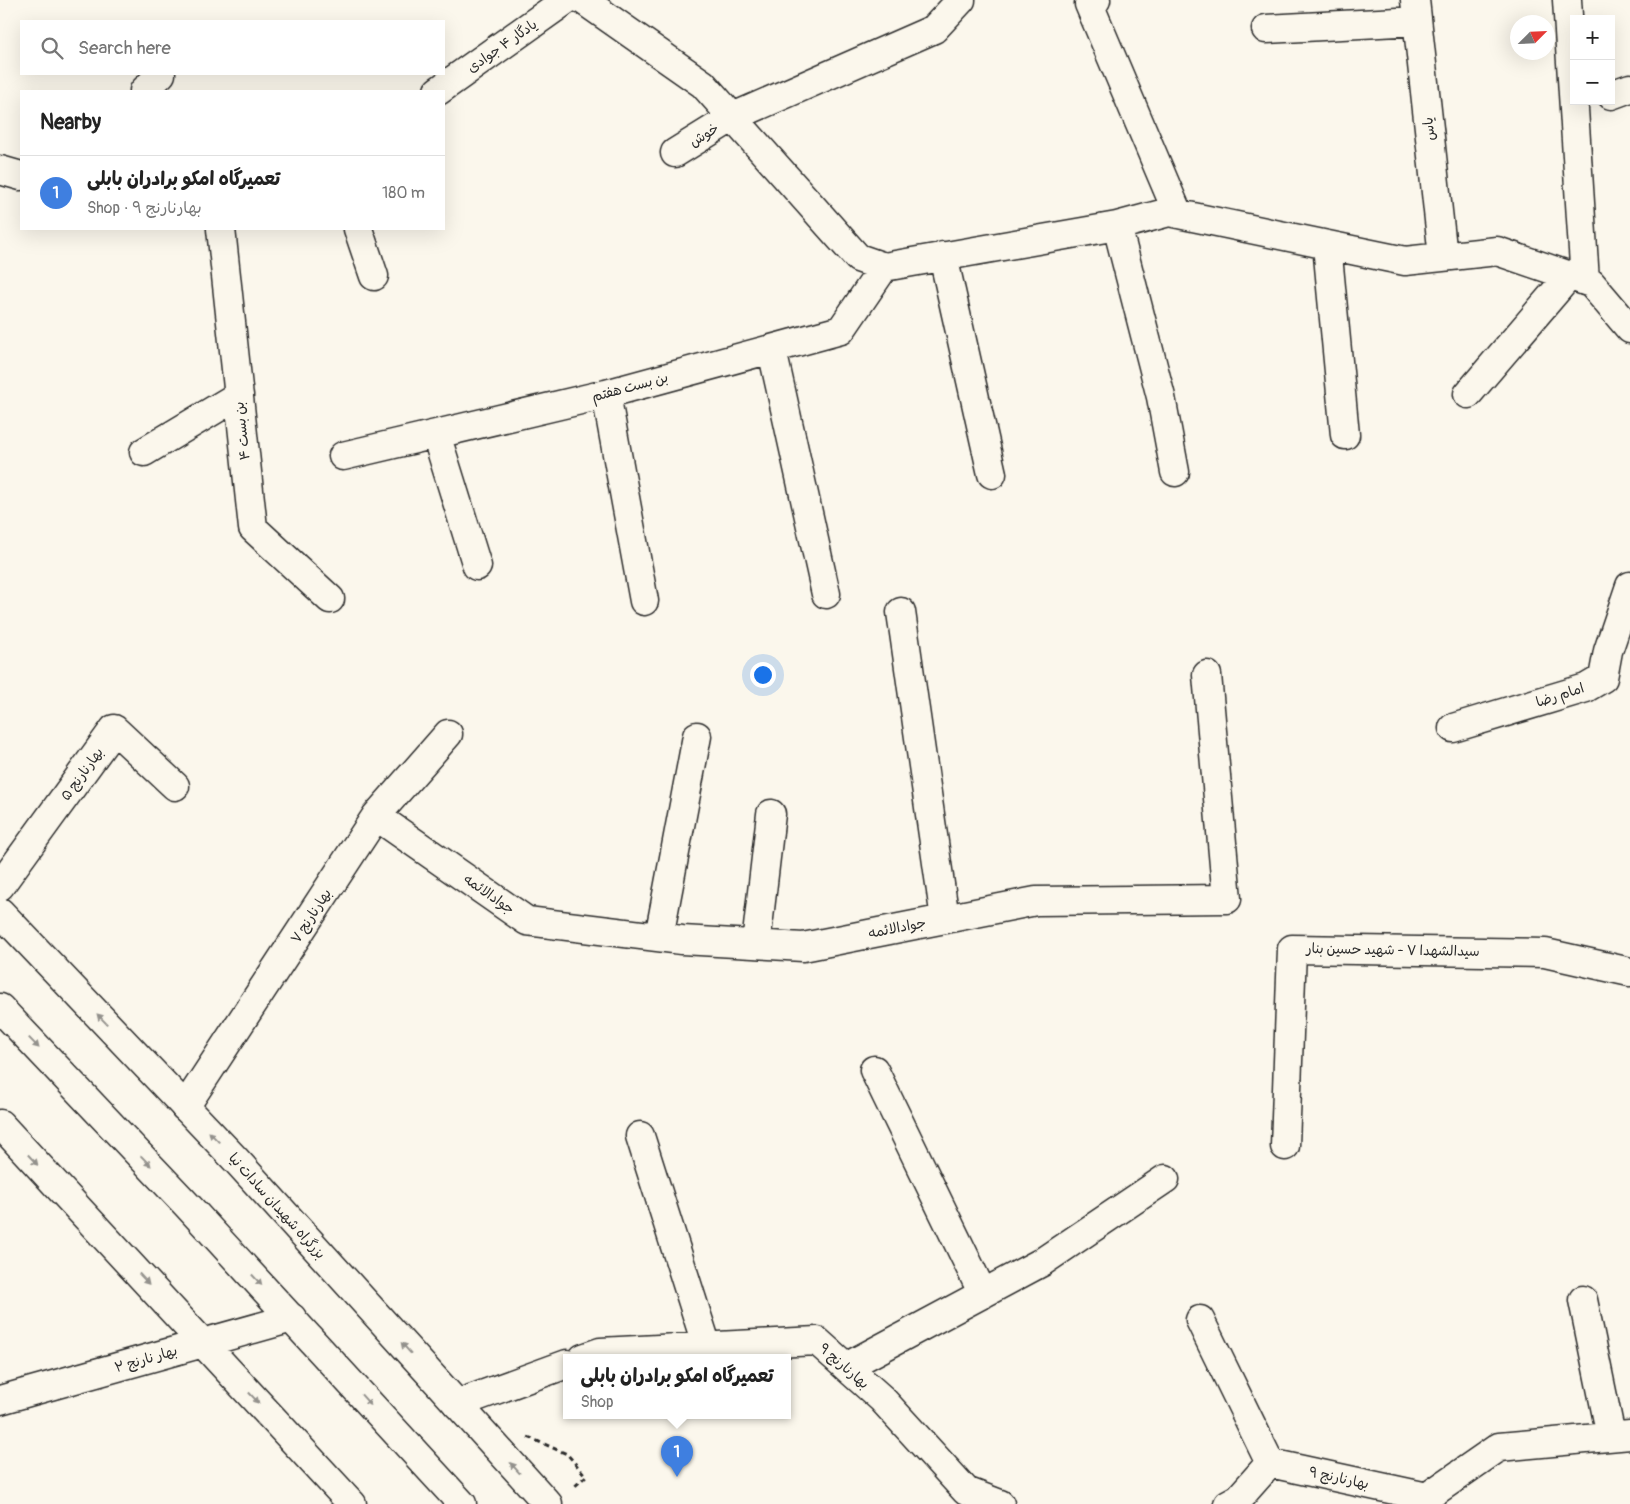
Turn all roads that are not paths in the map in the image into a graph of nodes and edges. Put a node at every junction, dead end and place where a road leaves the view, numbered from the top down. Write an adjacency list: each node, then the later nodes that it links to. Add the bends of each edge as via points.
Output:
1 (566, 0): 12 (main road, یادگار ۴ جوادی)
2 (583, 0): 15 (main road, via 703,84)
3 (961, 0): 15 (main road, خوش, via 934,28)
4 (1096, 0): 19 (main road, via 1089,4)
5 (1567, 0): 8 (main road)
6 (1416, 11): 7 (main road); 25 (main road, یاس)
7 (1266, 29)
8 (1577, 60)
9 (160, 75): 11 (main road)
10 (1630, 88): 13 (main road)
11 (145, 90)
12 (439, 90)
13 (1615, 94)
14 (1584, 105): 28 (main road)
15 (733, 117): 16 (main road, خوش); 26 (main road, via 858,258)
16 (675, 153)
17 (0, 170): 18 (main road)
18 (20, 176)
19 (1178, 214): 20 (main road, via 1169,212); 23 (main road)
20 (1117, 226): 24 (main road); 38 (main road, via 1161,398)
21 (221, 230): 31 (main road, بن بست ۴)
22 (358, 230): 27 (main road)
23 (1326, 245): 25 (main road, via 1406,261); 35 (main road)
24 (943, 256): 26 (main road); 39 (main road)
25 (1443, 257): 28 (main road, via 1497,251)
26 (884, 267): 30 (main road, بن بست هفتم, via 841,330)
27 (374, 276)
28 (1577, 278): 29 (main road, via 1591,283); 33 (main road)
29 (1626, 317)
30 (772, 350): 32 (main road, بن بست هفتم); 42 (main road)
31 (239, 394): 36 (main road); 43 (main road, بن بست ۴, via 253,528)
32 (606, 394): 34 (main road, بن بست هفتم); 44 (main road)
33 (1468, 394)
34 (436, 434): 37 (main road, بن بست هفتم); 40 (main road)
35 (1345, 436)
36 (144, 452)
37 (343, 456)
38 (1176, 472)
39 (992, 474)
40 (477, 566)
41 (1630, 586): 47 (main road, امام رضا, via 1608,651 1603,678 1586,688)
42 (826, 594)
43 (330, 599)
44 (644, 601)
45 (900, 612): 55 (main road)
46 (1207, 676): 55 (main road, جوادالائمه, via 1227,899 1036,901)
47 (1453, 728)
48 (448, 734): 52 (main road, بهارنارنج ۷)
49 (697, 736): 56 (main road)
50 (175, 786): 53 (main road, بهارنارنج ۵, via 114,729)
51 (771, 814): 57 (main road)
52 (376, 816): 56 (main road, جوادالائمه, via 527,921); 61 (main road, بهارنارنج ۷)
53 (0, 886)
54 (0, 912): 61 (main road, بزرگراه شهیدان سادات نیا, one-way to 54)
55 (945, 919): 57 (main road, جوادالائمه, via 803,947)
56 (659, 937): 57 (main road, جوادالائمه)
57 (756, 944)
58 (1630, 972): 64 (main road, سیدالشهدا ۷ - شهید حسین بنار, via 1545,953 1292,949)
59 (0, 1008): 68 (main road, one-way to 68)
60 (874, 1070): 66 (main road)
61 (185, 1106): 76 (main road, بزرگراه شهیدان سادات نیا, one-way to 61)
62 (0, 1124): 70 (main road, one-way to 70)
63 (640, 1136): 71 (main road)
64 (1285, 1146)
65 (1164, 1179): 66 (main road, via 1042,1262)
66 (983, 1294): 74 (main road)
67 (1583, 1300): 77 (main road)
68 (292, 1318): 70 (main road, بهار نارنج ۲); 80 (main road, one-way to 80)
69 (1200, 1320): 78 (main road)
70 (204, 1343): 75 (main road, بهار نارنج ۲); 79 (main road, one-way to 79)
71 (707, 1347): 72 (main road, بهارنارنج ۹); 74 (main road, بهارنارنج ۹, via 818,1342)
72 (594, 1354)
73 (563, 1365): 76 (main road)
74 (846, 1367): 82 (main road, بهارنارنج ۹, via 882,1399 966,1491)
75 (0, 1400)
76 (457, 1404): 81 (main road, بزرگراه شهیدان سادات نیا, one-way to 76)
77 (1620, 1435): 78 (main road, بهارنارنج ۹, via 1499,1447 1427,1497)
78 (1270, 1463): 83 (main road, via 1239,1498)
79 (352, 1504)
80 (462, 1504)
81 (548, 1504)
82 (1000, 1504)
83 (1228, 1504)

